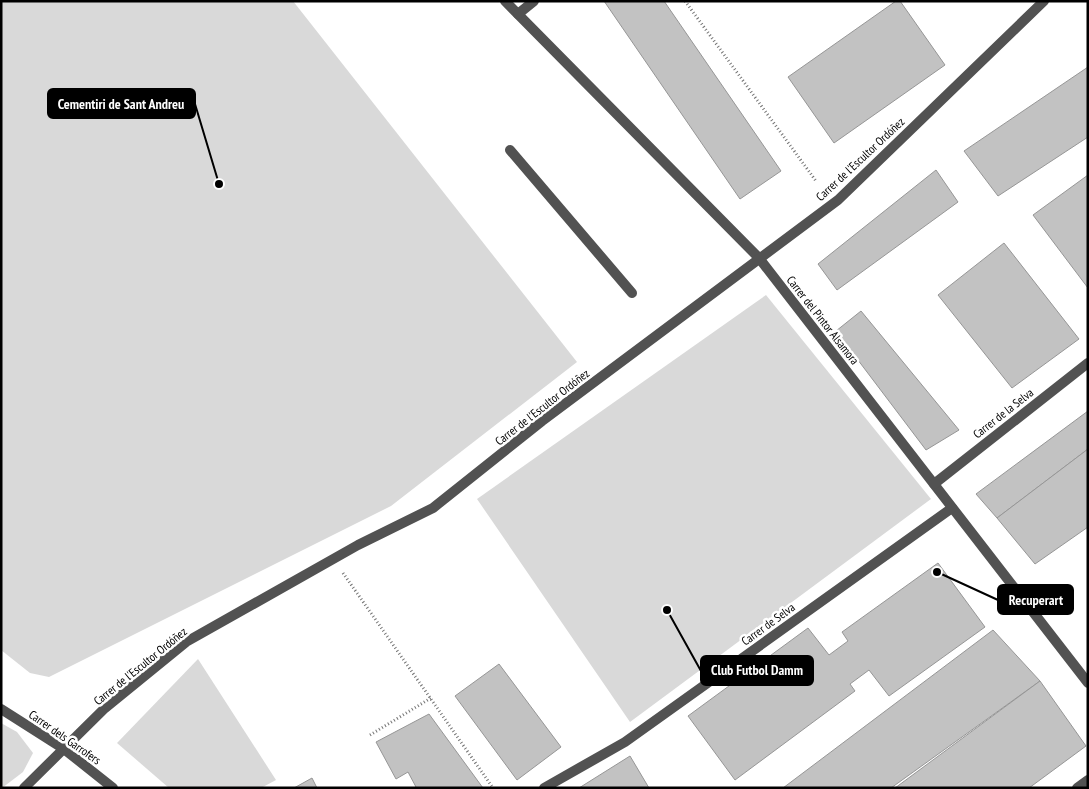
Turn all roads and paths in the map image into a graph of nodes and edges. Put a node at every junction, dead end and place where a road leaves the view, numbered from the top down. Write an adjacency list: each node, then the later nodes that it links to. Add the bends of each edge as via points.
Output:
1 (505, 1): 5 (street, Carrer del Pintor Alsamora)
2 (534, 1): 5 (street)
3 (686, 1): 7 (path)
4 (1044, 1): 8 (street, Carrer de l'Escultor Ordóñez, via 838,200)
5 (518, 14): 8 (street, Carrer del Pintor Alsamora)
6 (510, 150): 9 (street)
7 (816, 181)
8 (759, 258): 11 (street, Carrer del Pintor Alsamora); 18 (street, Carrer de l'Escultor Ordóñez, via 433,508 358,545 186,642 105,708)
9 (632, 292)
10 (1088, 363): 11 (street, Carrer de la Selva)
11 (934, 484): 12 (street, Carrer del Pintor Alsamora)
12 (952, 508): 14 (street, Carrer del Pintor Alsamora); 23 (street, Carrer de Selva, via 625,742)
13 (342, 572): 15 (path)
14 (1088, 683)
15 (431, 698): 17 (path); 22 (path)
16 (1, 709): 18 (street, Carrer dels Garrofers)
17 (370, 735)
18 (64, 750): 20 (street, Carrer de l'Escultor Ordóñez); 21 (street, Carrer dels Garrofers)
19 (1088, 780): 24 (street)
20 (24, 788)
21 (113, 788)
22 (493, 788)
23 (544, 788)
24 (1076, 788)

